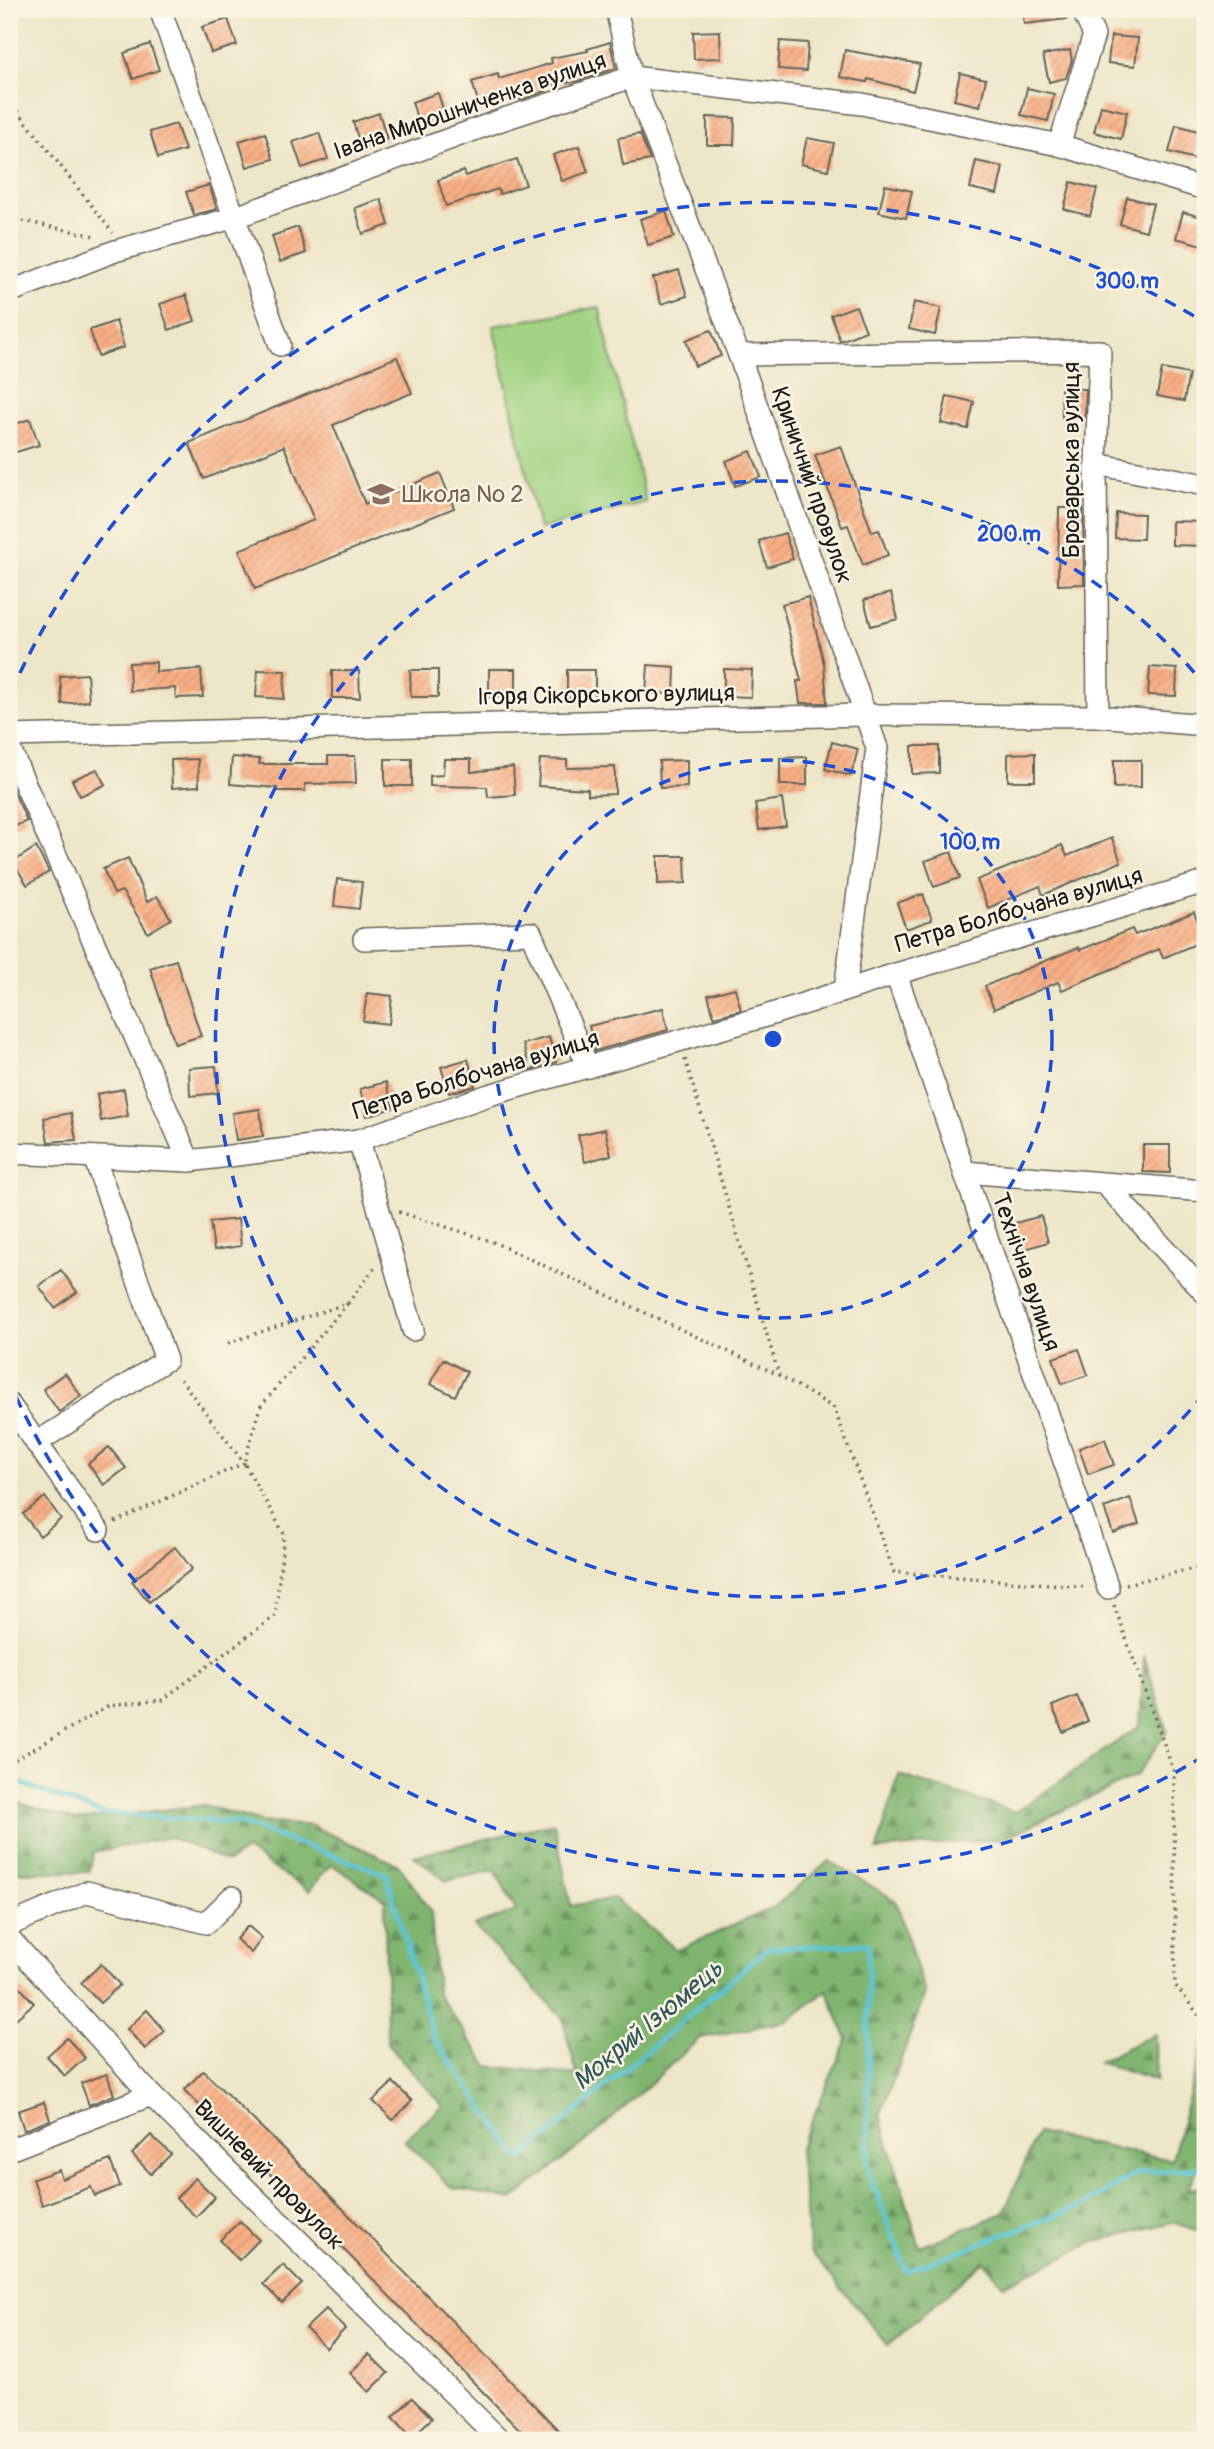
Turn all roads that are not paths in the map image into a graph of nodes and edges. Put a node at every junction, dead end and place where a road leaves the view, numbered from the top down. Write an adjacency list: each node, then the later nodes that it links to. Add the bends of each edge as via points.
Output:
1 (160, 9): 7 (street)
2 (616, 9): 4 (street, Криничний провулок)
3 (1082, 9): 5 (street, via 1094,35)
4 (632, 77): 5 (street, Івана Мирошниченка вулиця, via 862,104); 7 (street, Івана Мирошниченка вулиця); 10 (street, Криничний провулок)
5 (1059, 145): 6 (street, Івана Мирошниченка вулиця)
6 (1205, 189)
7 (236, 217): 8 (street, Івана Мирошниченка вулиця, via 125,245); 9 (street)
8 (9, 292)
9 (280, 345)
10 (739, 355): 11 (street, Броварська вулиця, via 1100,351); 13 (street, Криничний провулок)
11 (1096, 464): 12 (street); 14 (street, Броварська вулиця)
12 (1205, 485)
13 (863, 715): 14 (street, Ігоря Сікорського вулиця); 16 (street, Ігоря Сікорського вулиця); 21 (street, Криничний провулок, via 877,748)
14 (1098, 716): 15 (street, Ігоря Сікорського вулиця)
15 (1205, 725)
16 (9, 736)
17 (9, 747): 26 (street)
18 (1205, 882): 20 (street, Петра Болбочана вулиця)
19 (364, 939): 22 (street, via 531,933)
20 (896, 974): 21 (street, Петра Болбочана вулиця); 27 (street, Технічна вулиця)
21 (845, 990): 22 (street, Петра Болбочана вулиця)
22 (588, 1067): 23 (street, Петра Болбочана вулиця)
23 (359, 1140): 26 (street, Петра Болбочана вулиця); 31 (street)
24 (9, 1153): 25 (street, Петра Болбочана вулиця)
25 (94, 1157): 26 (street, Петра Болбочана вулиця); 33 (street, via 166,1360)
26 (189, 1161)
27 (964, 1172): 28 (street); 35 (street, Технічна вулиця)
28 (1105, 1184): 29 (street); 30 (street)
29 (1205, 1191)
30 (1205, 1293)
31 (413, 1330)
32 (9, 1404): 33 (street)
33 (36, 1443): 34 (street)
34 (98, 1530)
35 (1108, 1588)
36 (232, 1897): 37 (street, via 206,1923 87,1892)
37 (9, 1926)
38 (9, 1938): 39 (street, Вишневий провулок)
39 (150, 2095): 40 (street); 41 (street, Вишневий провулок)
40 (9, 2150)
41 (500, 2440)

